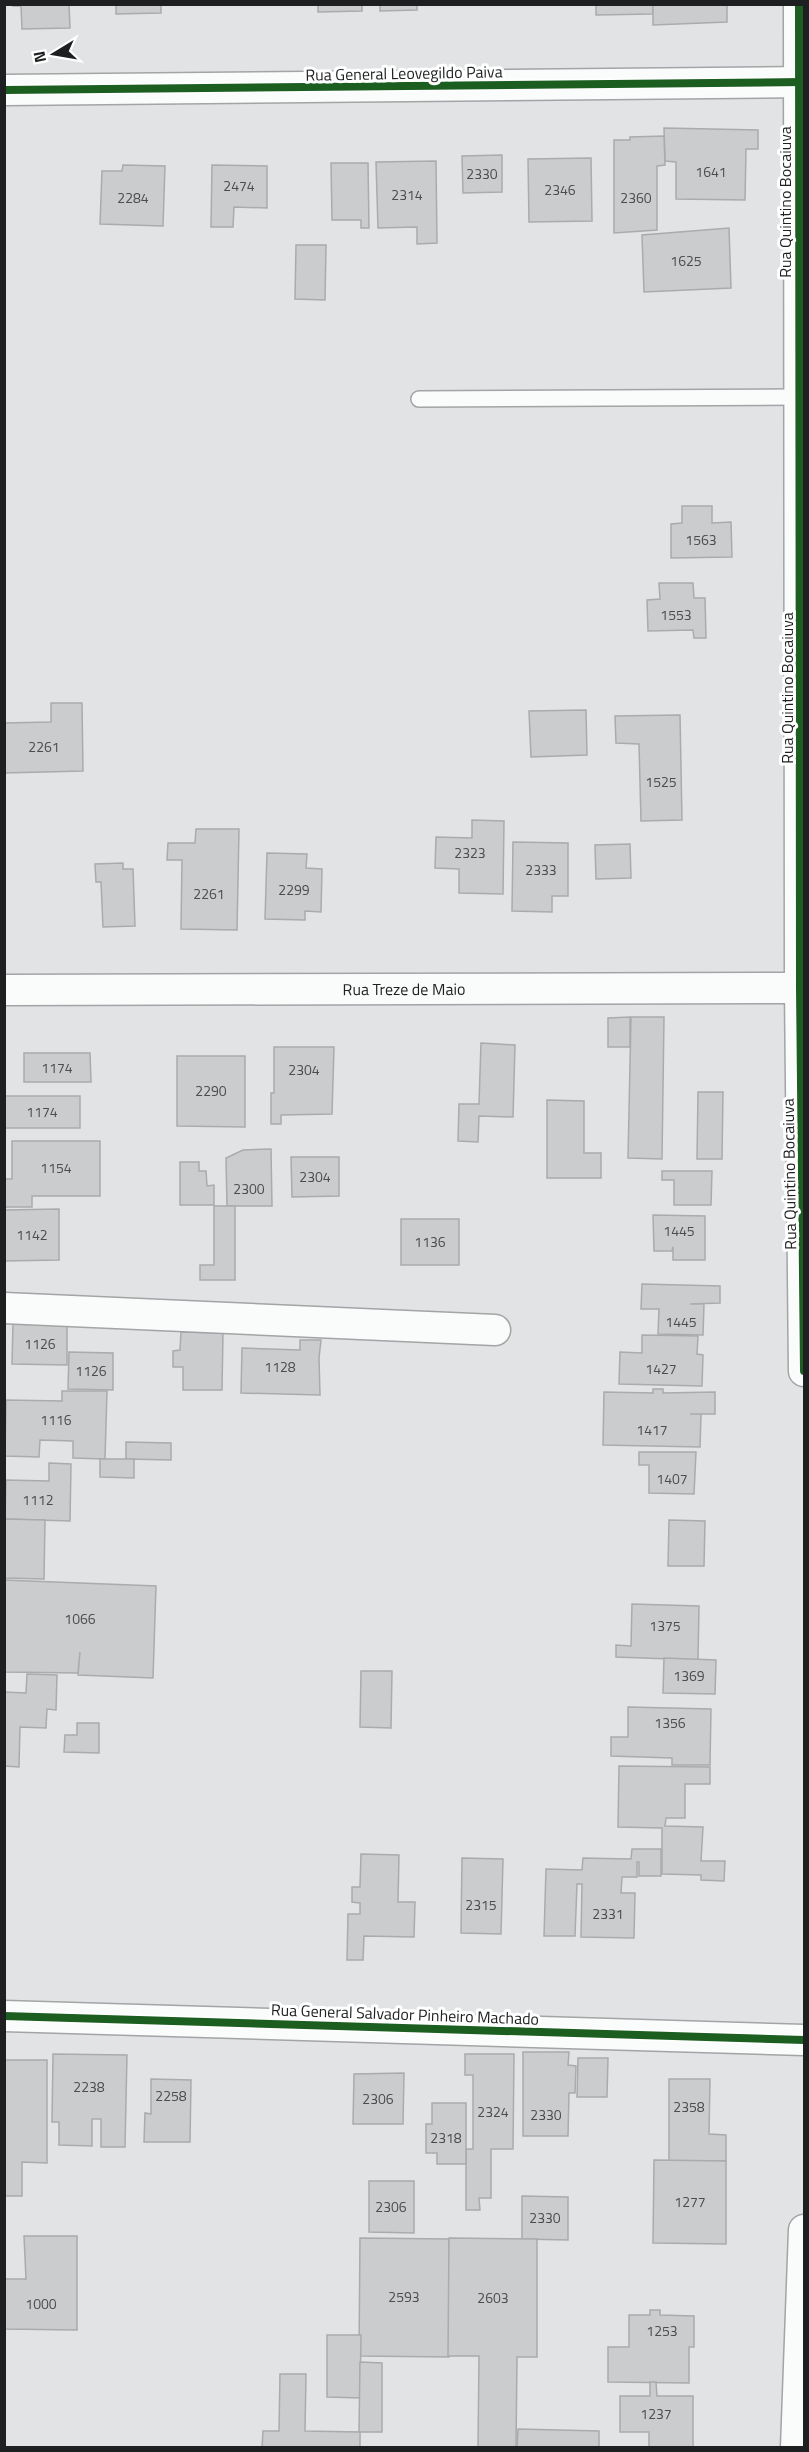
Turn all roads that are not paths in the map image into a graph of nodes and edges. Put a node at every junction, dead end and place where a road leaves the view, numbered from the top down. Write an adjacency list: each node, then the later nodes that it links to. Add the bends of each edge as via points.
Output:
1 (799, 4): 2 (street, Rua Quintino Bocaiuva)
2 (801, 82): 3 (street, Rua General Leovegildo Paiva); 4 (street, Rua Quintino Bocaiuva)
3 (4, 90)
4 (800, 397): 5 (lane); 6 (street, Rua Quintino Bocaiuva)
5 (419, 399)
6 (802, 988): 7 (street, Rua Treze de Maio); 10 (street, Rua Quintino Bocaiuva)
7 (4, 990)
8 (4, 1308): 9 (street)
9 (495, 1330)
10 (804, 1371)
11 (4, 2016): 12 (street, Rua General Salvador Pinheiro Machado)
12 (804, 2040)
13 (804, 2230): 14 (street)
14 (796, 2448)

